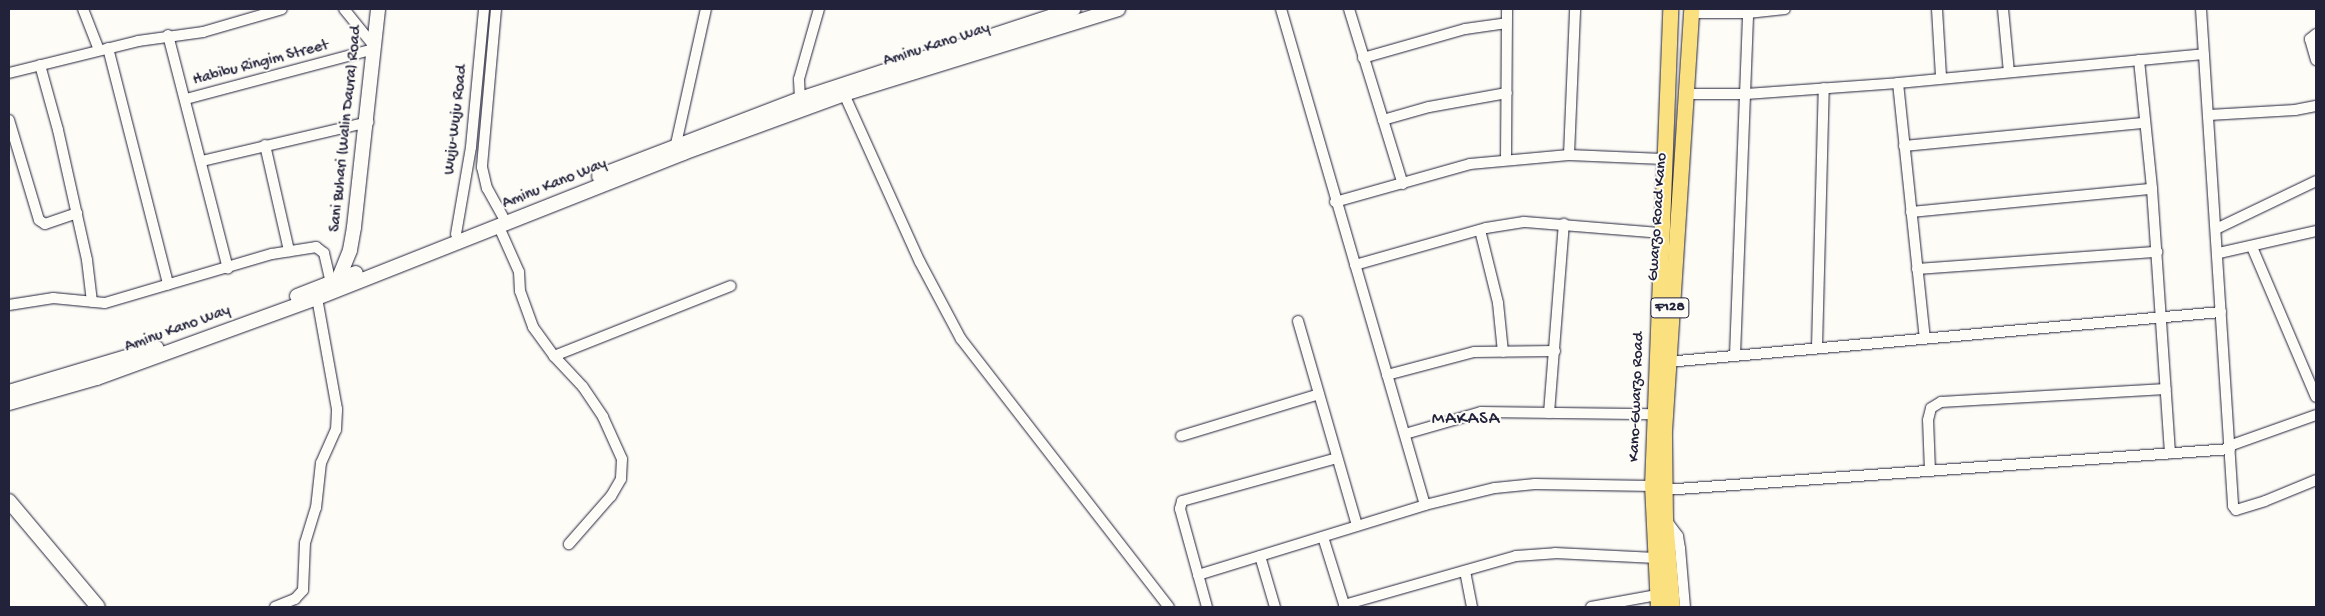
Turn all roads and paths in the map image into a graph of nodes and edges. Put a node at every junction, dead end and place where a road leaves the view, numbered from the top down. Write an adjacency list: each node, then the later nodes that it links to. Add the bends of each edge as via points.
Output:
1 (82, 9): 26 (street)
2 (282, 9): 24 (street, via 203,32)
3 (344, 9): 25 (street)
4 (378, 9): 25 (main road, Sani Buhari (Walin Daura) Road)
5 (484, 9): 69 (street, Wuju-Wuju Road, via 471,147)
6 (496, 9): 63 (street, Wuju-Wuju Road, via 482,168)
7 (706, 9): 50 (street)
8 (819, 9): 43 (street, via 799,79)
9 (1074, 9): 35 (main road, Aminu Kano Way)
10 (1118, 9): 35 (main road, Aminu Kano Way)
11 (1281, 9): 60 (street)
12 (1349, 9): 28 (street)
13 (1507, 9): 22 (street)
14 (1575, 9): 53 (street)
15 (1670, 9): 55 (main road, Kano-Gwarzo Road / F128)
16 (1784, 9): 21 (street)
17 (1937, 9): 34 (street)
18 (2003, 9): 32 (street)
19 (2202, 9): 27 (street)
20 (1691, 11): 21 (street); 40 (main road, Gwarzo Road Kano / F128)
21 (1748, 11): 41 (street)
22 (1507, 23): 28 (street, via 1465,29); 38 (street)
23 (2316, 34): 30 (street, via 2310,39)
24 (168, 35): 26 (street); 42 (street)
25 (374, 47): 42 (street, Habibu Ringim Street); 48 (main road, Sani Buhari (Walin Daura) Road)
26 (104, 49): 31 (street); 78 (street)
27 (2204, 54): 29 (street); 45 (street)
28 (1363, 58): 47 (street)
29 (2139, 60): 32 (street); 49 (street)
30 (2316, 60)
31 (40, 66): 33 (street); 62 (street)
32 (2009, 72): 34 (street)
33 (9, 73)
34 (1940, 77): 36 (street)
35 (868, 81): 39 (main road, Aminu Kano Way); 43 (main road, Aminu Kano Way)
36 (1898, 83): 37 (street); 52 (street)
37 (1824, 88): 41 (street); 87 (street)
38 (1507, 93): 47 (street, via 1429,107); 54 (street)
39 (844, 94): 63 (main road, Aminu Kano Way); 124 (street, via 920,262 961,339)
40 (1686, 94): 41 (street); 92 (main road, Gwarzo Road Kano / F128)
41 (1746, 94): 90 (street)
42 (186, 99): 56 (street)
43 (800, 99): 50 (main road, Aminu Kano Way)
44 (2316, 106): 45 (street)
45 (2209, 114): 65 (street)
46 (9, 120): 62 (street, via 39,220 45,224)
47 (1383, 120): 58 (street)
48 (368, 122): 51 (street); 77 (main road, Sani Buhari (Walin Daura) Road, via 350,250)
49 (2145, 123): 52 (street); 59 (street)
50 (676, 144): 63 (main road, Aminu Kano Way)
51 (265, 145): 56 (street); 71 (street)
52 (1904, 146): 61 (street)
53 (1569, 155): 54 (street); 55 (street)
54 (1506, 159): 58 (street, via 1470,164)
55 (1663, 159): 68 (main road, Kano-Gwarzo Road / F128)
56 (202, 161): 75 (street)
57 (2316, 181): 65 (street)
58 (1403, 184): 60 (street)
59 (2152, 189): 61 (street); 72 (street)
60 (1335, 202): 74 (street)
61 (1911, 212): 76 (street)
62 (76, 213): 81 (street)
63 (501, 222): 69 (main road, Aminu Kano Way); 80 (main road, Aminu Kano Way); 91 (street, Wuju-Wuju Road, via 519,272 520,291 533,327)
64 (1564, 224): 66 (street, via 1524,222); 68 (street); 88 (street)
65 (2216, 229): 73 (street)
66 (1480, 230): 74 (street); 89 (street, via 1498,303)
67 (2316, 231): 70 (street)
68 (1661, 233): 100 (main road, Kano-Gwarzo Road / F128)
69 (456, 234): 77 (main road, Aminu Kano Way)
70 (2252, 247): 73 (street); 97 (street)
71 (289, 250): 75 (street); 77 (street, via 316,247 324,253)
72 (2157, 252): 76 (street); 84 (street)
73 (2219, 253): 83 (street)
74 (1355, 265): 93 (street)
75 (228, 268): 78 (street)
76 (1918, 269): 86 (street)
77 (335, 281): 95 (main road, Aminu Kano Way, via 169,344)
78 (168, 284): 81 (street, via 105,303)
79 (731, 286): 91 (street)
80 (317, 298): 98 (main road, Aminu Kano Way, via 97,378); 123 (street, via 336,404 336,430 322,463 316,508 305,543 303,590 295,599)
81 (92, 302): 82 (street, via 53,298)
82 (9, 305)
83 (2221, 312): 84 (street); 104 (street)
84 (2162, 316): 86 (street); 94 (street)
85 (1298, 321): 96 (street)
86 (1925, 339): 87 (street)
87 (1817, 347): 90 (street)
88 (1555, 351): 89 (street); 99 (street)
89 (1503, 352): 93 (street, via 1474,352)
90 (1736, 355): 92 (street)
91 (554, 356): 115 (street, Wuju-Wuju Road, via 583,387 603,417 622,459 621,479 611,496)
92 (1668, 362): 109 (main road, Gwarzo Road Kano / F128)
93 (1387, 375): 102 (street)
94 (2166, 389): 105 (street); 107 (street, via 1941,402 1931,408 1928,420)
95 (9, 392)
96 (1319, 394): 103 (street); 106 (street)
97 (2316, 397)
98 (9, 403)
99 (1549, 413): 100 (street); 102 (street, via 1481,412)
100 (1655, 414): 109 (main road, Kano-Gwarzo Road / F128)
101 (2316, 415): 104 (street)
102 (1405, 434): 111 (street)
103 (1181, 436)
104 (2230, 448): 105 (street); 108 (street, via 2233,506 2236,510)
105 (2170, 453): 107 (street)
106 (1337, 458): 113 (street); 119 (street, via 1182,501 1180,509)
107 (1930, 471): 109 (street)
108 (2316, 480)
109 (1658, 488): 111 (street, via 1535,484 1495,488); 112 (main road, Gwarzo Road Kano / F128); 117 (main road, Kano-Gwarzo Road / F128)
110 (9, 501): 122 (main road)
111 (1425, 505): 113 (street)
112 (1665, 519): 129 (main road, Gwarzo Road Kano / F128); 130 (street, via 1678,536)
113 (1357, 526): 114 (street)
114 (1323, 537): 116 (street); 121 (street)
115 (570, 544)
116 (1260, 556): 119 (street); 126 (street)
117 (1656, 558): 118 (street, via 1536,553); 120 (main road, Kano-Gwarzo Road / F128)
118 (1465, 571): 121 (street); 127 (street)
119 (1198, 575): 125 (street)
120 (1657, 601): 128 (street)
121 (1344, 606)
122 (98, 607)
123 (275, 607)
124 (1169, 607)
125 (1208, 607)
126 (1275, 607)
127 (1472, 607)
128 (1591, 607)
129 (1672, 607)
130 (1685, 607)

